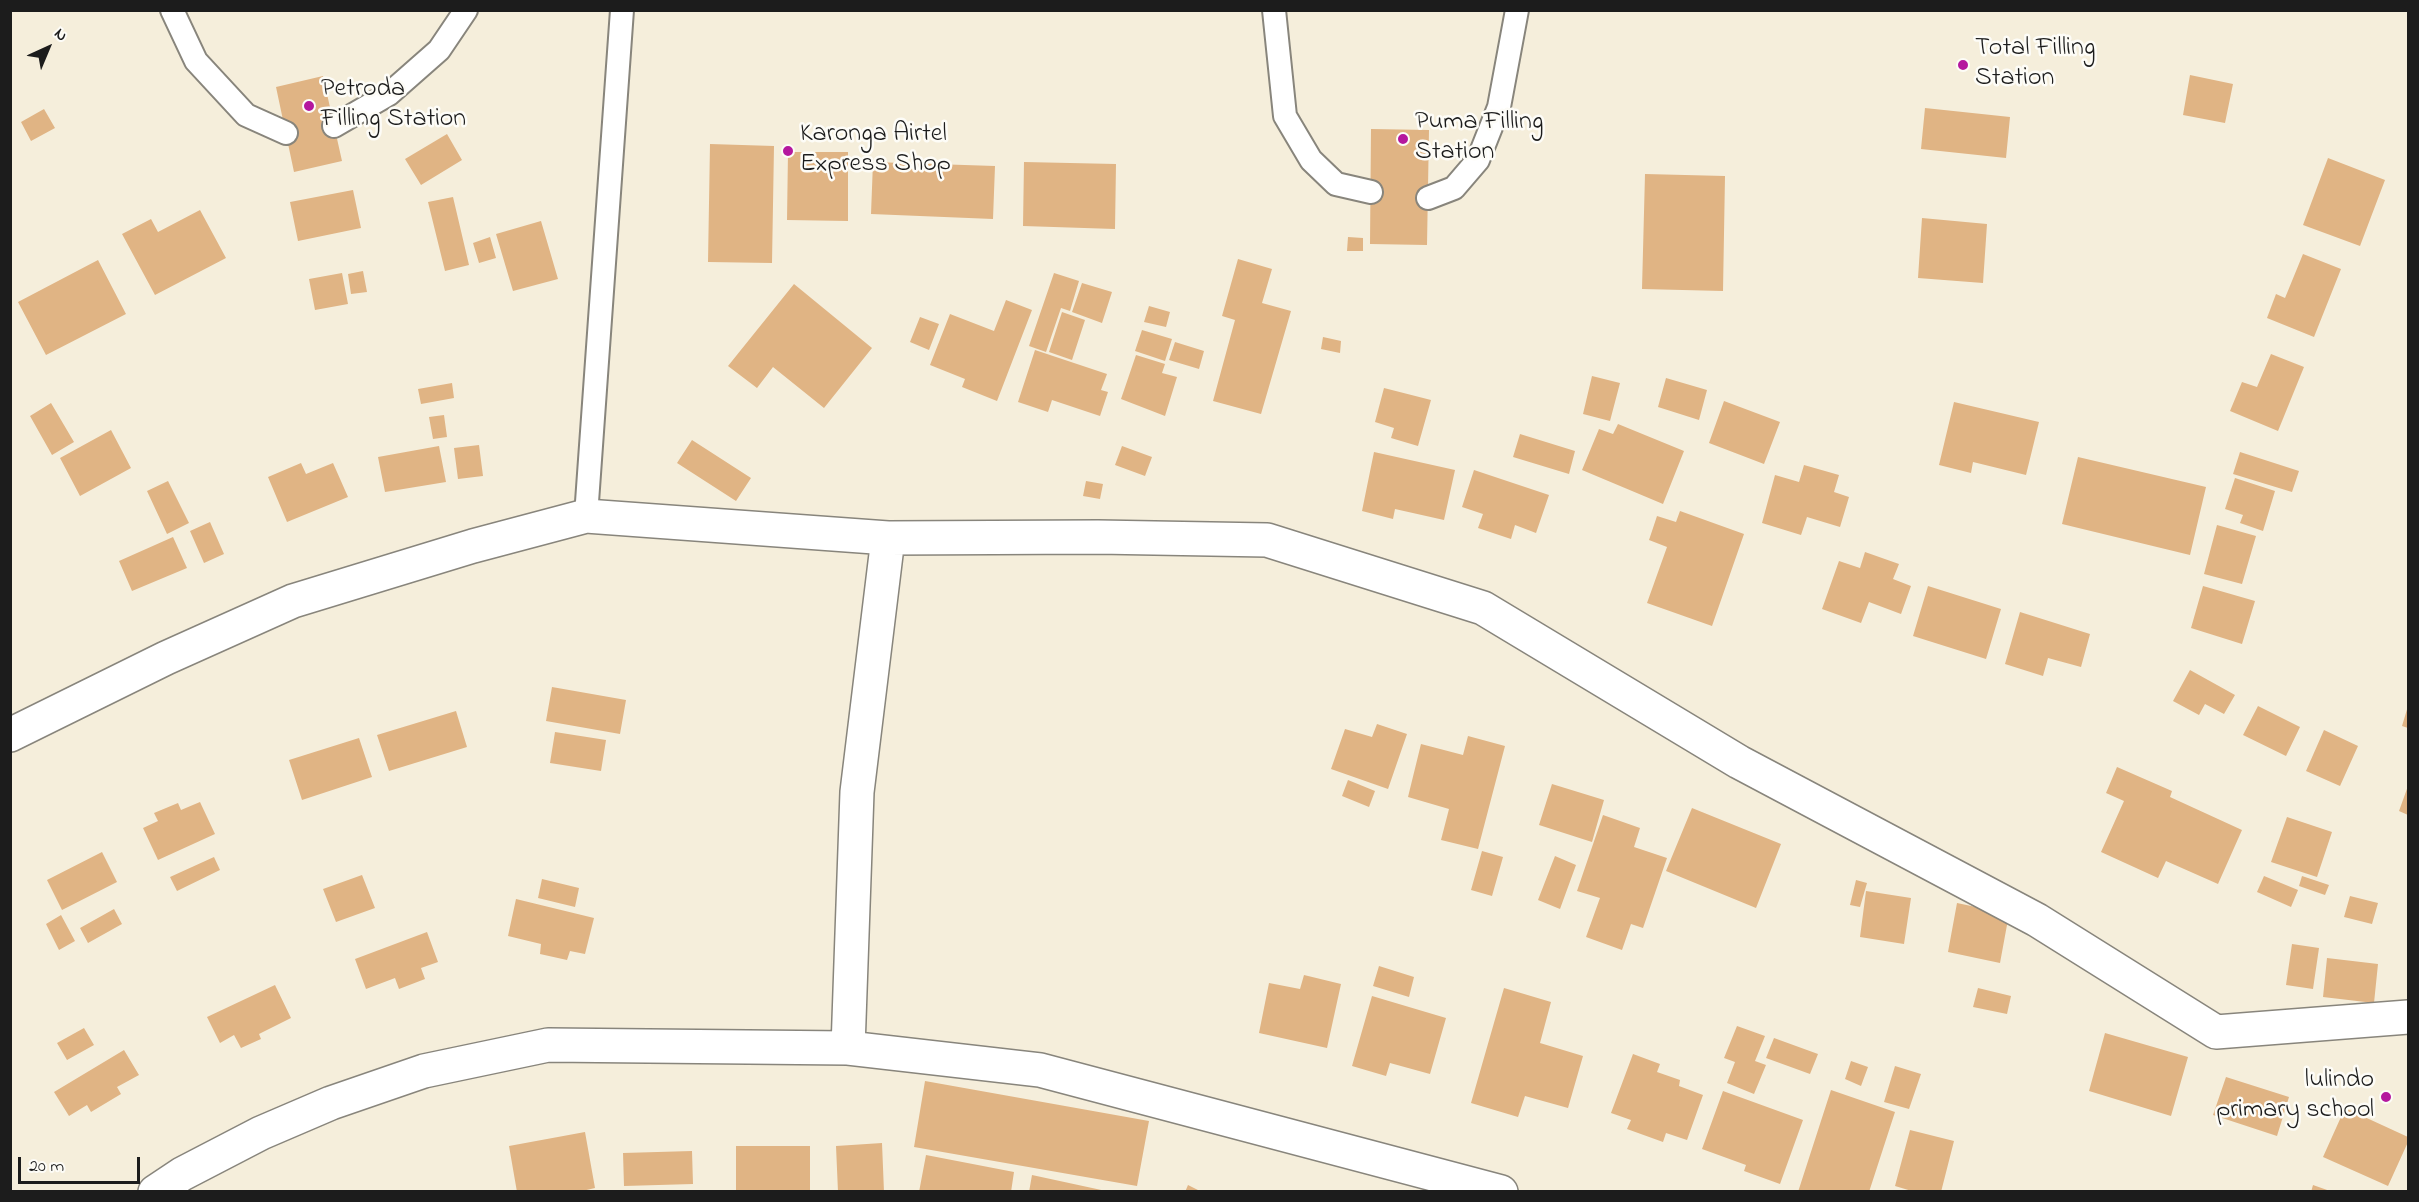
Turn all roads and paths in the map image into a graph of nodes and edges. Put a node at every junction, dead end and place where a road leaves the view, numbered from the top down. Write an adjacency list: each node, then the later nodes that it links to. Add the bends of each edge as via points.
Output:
1 (172, 10): 7 (lane, via 196,61 224,92 246,115)
2 (466, 10): 6 (lane, via 439,50 389,94)
3 (622, 10): 10 (lane)
4 (1274, 10): 8 (lane, via 1285,116 1311,160 1336,184)
5 (1517, 10): 9 (lane, via 1499,107 1478,160 1454,188)
6 (334, 126)
7 (286, 133)
8 (1371, 192)
9 (1428, 198)
10 (586, 516): 11 (street); 12 (street, via 293,601)
11 (888, 538): 13 (street, via 1267,540 1472,604 1740,762 2037,920 2217,1032); 14 (street, via 857,792)
12 (10, 735)
13 (2409, 1017)
14 (848, 1048): 15 (street, via 548,1045 424,1071 331,1103 261,1133); 16 (street, via 1040,1070)
15 (154, 1191)
16 (1501, 1191)

